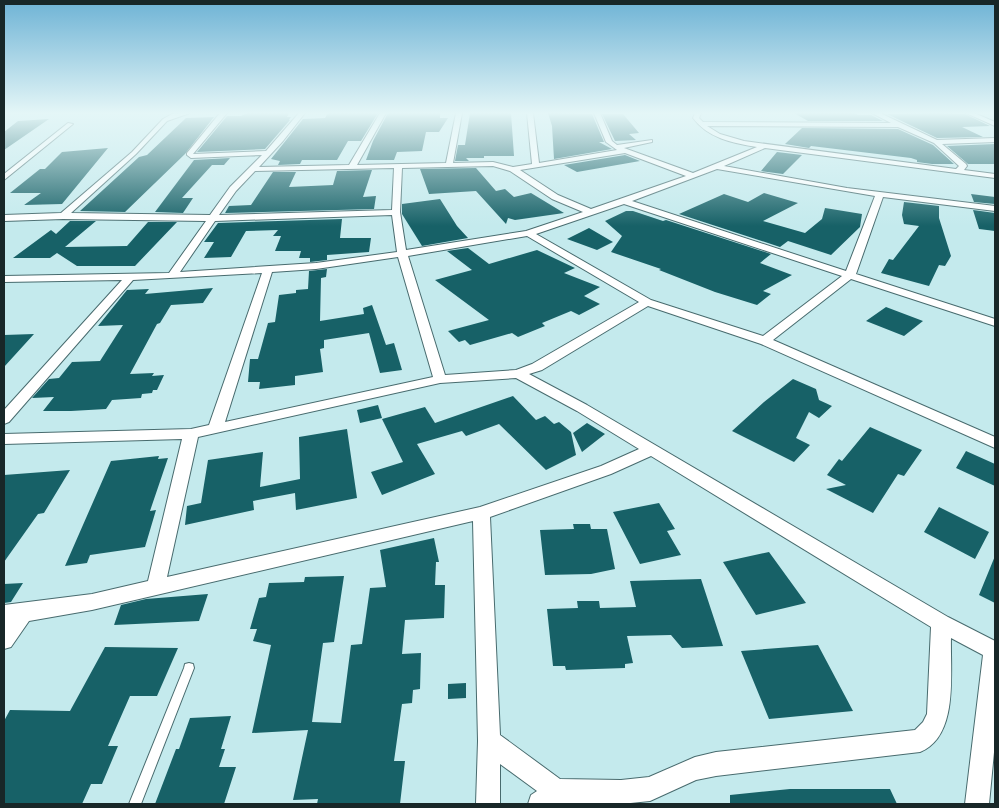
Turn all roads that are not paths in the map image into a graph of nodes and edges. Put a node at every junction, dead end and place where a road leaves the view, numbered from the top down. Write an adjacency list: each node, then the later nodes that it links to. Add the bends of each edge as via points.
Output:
1 (37, 151): 22 (street)
2 (136, 151): 28 (street)
3 (192, 151): 11 (street, via 191,156)
4 (361, 151): 16 (street)
5 (452, 151): 12 (street)
6 (534, 151): 13 (street)
7 (624, 151): 13 (street); 20 (street)
8 (753, 151): 15 (street)
9 (791, 151): 19 (street)
10 (946, 151): 19 (street, via 963,166)
11 (269, 153): 17 (street)
12 (449, 165): 14 (street); 18 (street, via 493,164)
13 (536, 165): 18 (street)
14 (398, 167): 16 (street); 26 (street)
15 (716, 167): 20 (street); 23 (street)
16 (351, 168): 17 (street)
17 (252, 169): 30 (street)
18 (513, 169): 27 (street, via 556,198)
19 (958, 172): 21 (street)
20 (694, 176): 24 (street)
21 (995, 176)
22 (4, 178)
23 (880, 193): 25 (street); 34 (street)
24 (624, 202): 27 (street); 34 (street)
25 (995, 208)
26 (396, 212): 30 (street); 32 (street)
27 (590, 212): 31 (street)
28 (63, 216): 29 (street); 30 (street)
29 (4, 218)
30 (212, 218): 35 (street)
31 (528, 233): 32 (street); 38 (street)
32 (402, 254): 33 (street); 42 (street)
33 (268, 270): 35 (street); 44 (street)
34 (850, 275): 39 (street); 40 (street)
35 (172, 276): 36 (street)
36 (130, 277): 37 (street); 43 (street)
37 (4, 279)
38 (647, 302): 40 (street); 41 (street, via 537,367)
39 (995, 322)
40 (765, 341): 47 (street)
41 (518, 374): 42 (street); 48 (street)
42 (440, 380): 44 (street)
43 (4, 420)
44 (216, 427): 45 (street)
45 (191, 434): 46 (street); 50 (street)
46 (4, 439)
47 (995, 443)
48 (651, 450): 49 (street, via 597,473); 52 (street)
49 (481, 513): 50 (street); 56 (street)
50 (156, 586): 51 (street, via 92,602)
51 (13, 613): 53 (street)
52 (941, 623): 54 (street); 58 (street, via 938,715 931,730 920,741 716,764 694,769)
53 (4, 640)
54 (995, 651): 61 (street)
55 (189, 668): 59 (lane)
56 (489, 741): 57 (street); 60 (street)
57 (548, 798): 58 (street)
58 (624, 798)
59 (135, 804)
60 (488, 804)
61 (977, 804)

